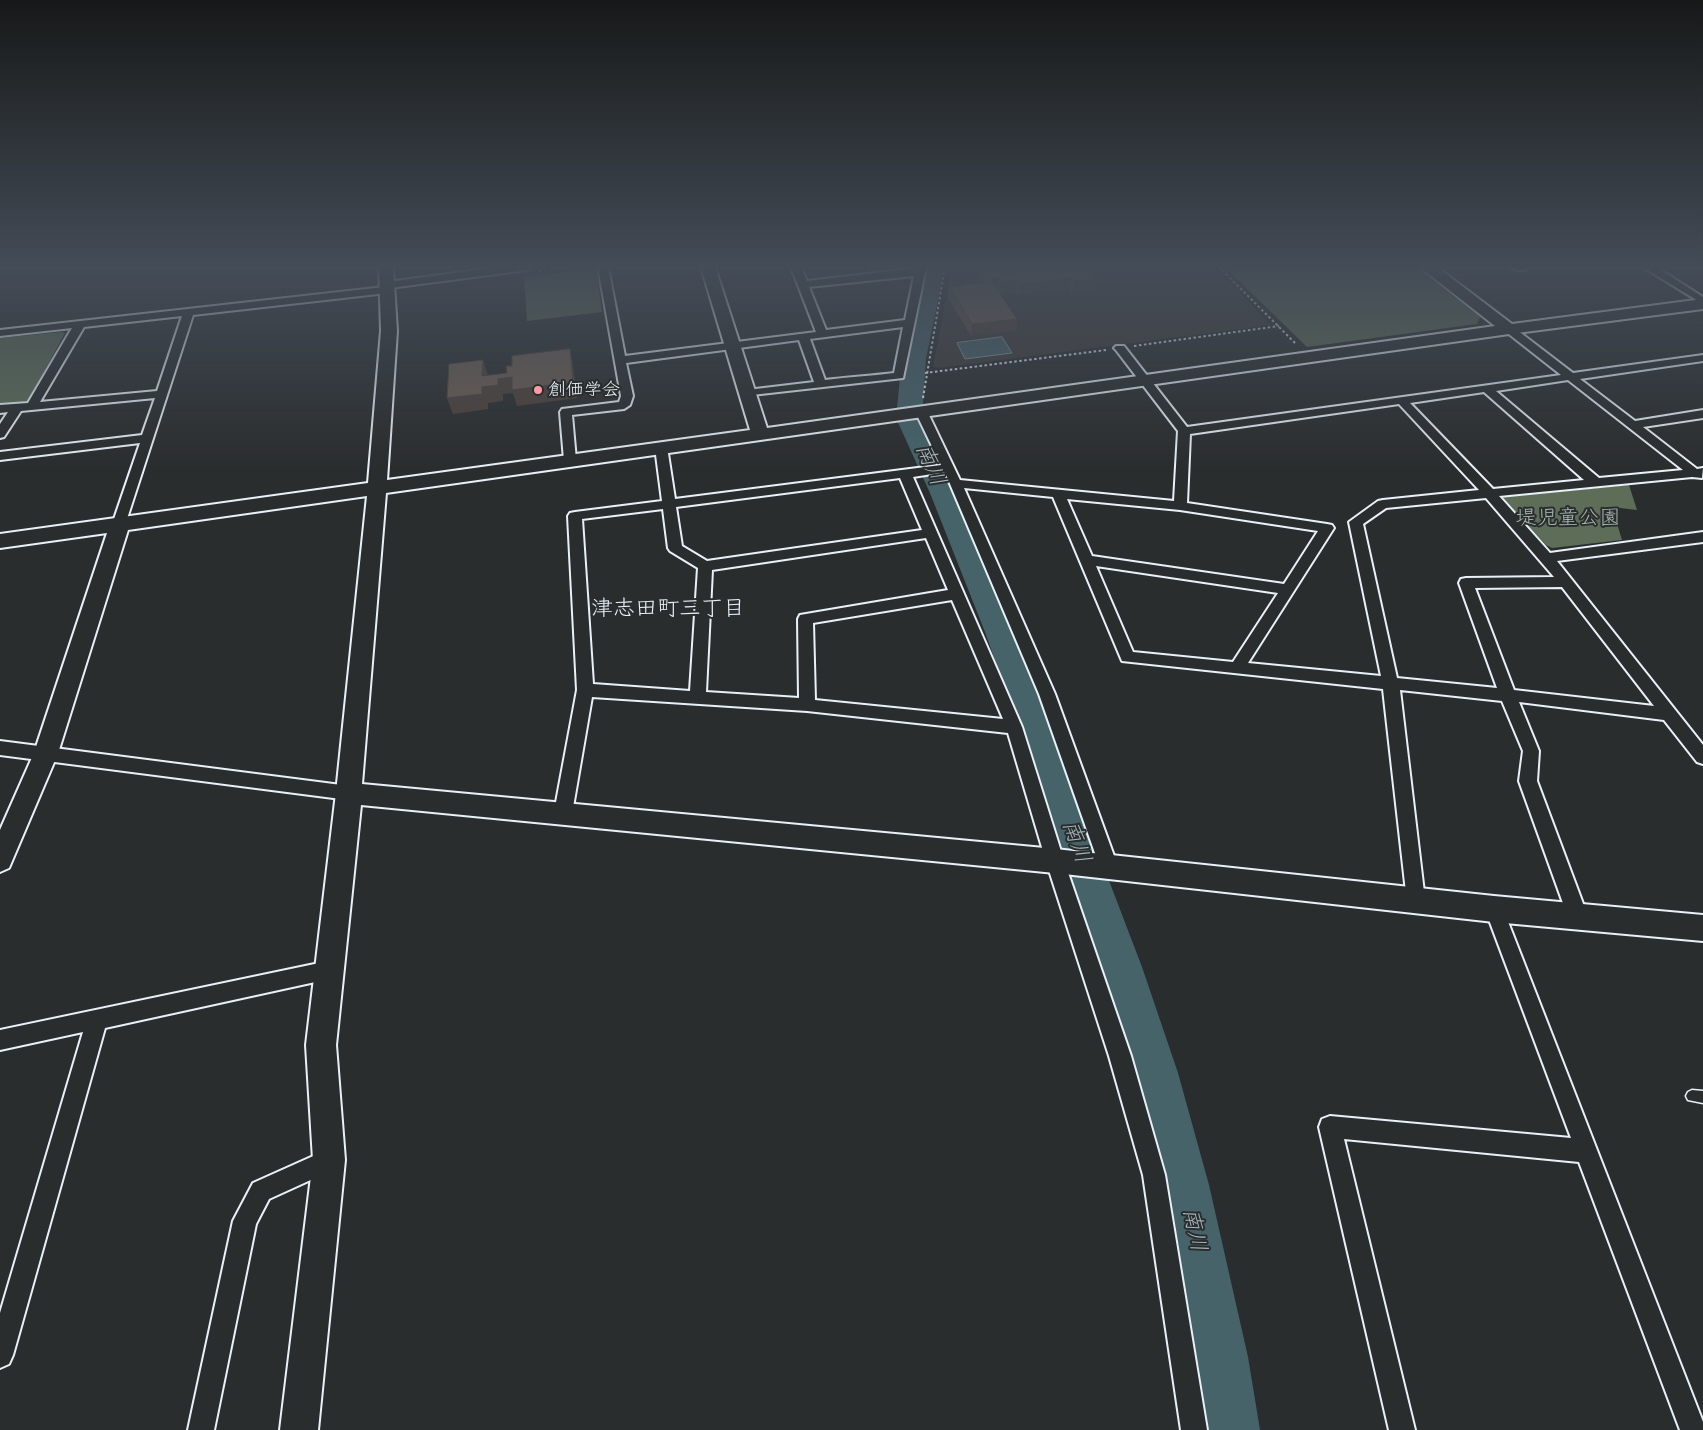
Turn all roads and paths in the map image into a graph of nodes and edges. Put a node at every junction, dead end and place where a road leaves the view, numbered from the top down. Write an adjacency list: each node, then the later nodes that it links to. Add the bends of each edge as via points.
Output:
1 (74, 334): 27 (street)
2 (182, 334): 24 (street)
3 (389, 334): 45 (street)
4 (616, 334): 18 (street)
5 (729, 334): 14 (street)
6 (822, 334): 13 (street)
7 (908, 334): 22 (street, via 899,376)
8 (932, 334): 19 (path)
9 (1223, 334): 15 (path)
10 (1286, 334): 16 (path)
11 (1469, 334): 16 (street)
12 (1516, 334): 20 (street)
13 (803, 336): 14 (street); 22 (street)
14 (732, 345): 18 (street); 25 (street)
15 (1120, 348): 19 (path); 21 (street)
16 (1308, 357): 21 (street)
17 (1703, 358): 20 (street)
18 (620, 360): 39 (street, via 627,396 624,405 566,412)
19 (925, 373): 30 (path)
20 (1571, 376): 23 (street); 32 (street)
21 (1144, 380): 30 (street); 33 (street)
22 (822, 384): 25 (street)
23 (1487, 388): 26 (street); 44 (street)
24 (162, 394): 27 (street); 36 (street)
25 (748, 394): 34 (street)
26 (1402, 401): 33 (street); 47 (street)
27 (32, 406): 28 (street)
28 (17, 407): 29 (street); 35 (street)
29 (0, 409)
30 (921, 411): 34 (street); 40 (street)
31 (1703, 414): 32 (street)
32 (1633, 425): 42 (street)
33 (1184, 431): 49 (street)
34 (760, 433): 37 (street)
35 (0, 434)
36 (148, 438): 38 (street); 50 (street)
37 (661, 447): 39 (street); 48 (street)
38 (0, 456)
39 (570, 460): 45 (street)
40 (948, 468): 41 (street); 43 (street)
41 (905, 474): 48 (street); 51 (street)
42 (1700, 475): 44 (street)
43 (955, 483): 46 (street); 75 (street, via 1047,694)
44 (1596, 483): 47 (street)
45 (377, 488): 50 (street); 71 (street)
46 (1058, 493): 49 (street); 55 (street)
47 (1490, 494): 54 (street); 61 (street, via 1383,504 1356,522)
48 (669, 503): 56 (street, via 675,548); 62 (street, via 575,516)
49 (1180, 506): 58 (street, via 1327,528)
50 (119, 525): 52 (street); 69 (street)
51 (930, 533): 56 (street); 59 (street)
52 (0, 541)
53 (1700, 542): 54 (street)
54 (1547, 558): 57 (street)
55 (1086, 560): 58 (street); 60 (street, via 1127,658)
56 (705, 566): 64 (street)
57 (1565, 582): 63 (street, via 1466,583); 66 (street)
58 (1289, 590): 60 (street)
59 (956, 594): 65 (street, via 805,618); 67 (street)
60 (1238, 667): 61 (street)
61 (1391, 685): 63 (street); 76 (street)
62 (585, 690): 64 (street); 72 (street)
63 (1508, 695): 66 (street); 78 (street, via 1531,751 1528,782)
64 (698, 698): 65 (street)
65 (807, 705): 67 (street)
66 (1670, 714): 70 (street)
67 (1014, 727): 74 (street)
68 (0, 748): 69 (street)
69 (46, 753): 71 (street); 73 (street)
70 (1703, 758)
71 (349, 793): 72 (street); 80 (street)
72 (563, 813): 74 (street)
73 (1, 854)
74 (1054, 861): 75 (street); 88 (street, via 1120,1056 1154,1175)
75 (1109, 867): 76 (street)
76 (1416, 901): 77 (street)
77 (1494, 910): 78 (street); 83 (street)
78 (1578, 917): 79 (street)
79 (1703, 928)
80 (330, 970): 82 (street); 84 (street, via 321,1045)
81 (95, 1028): 85 (street)
82 (0, 1040)
83 (1586, 1151): 89 (street, via 1330,1127); 90 (street)
84 (329, 1160): 86 (street, via 261,1191 245,1221); 87 (street)
85 (0, 1355)
86 (201, 1430)
87 (298, 1430)
88 (1194, 1430)
89 (1402, 1430)
90 (1693, 1430)

